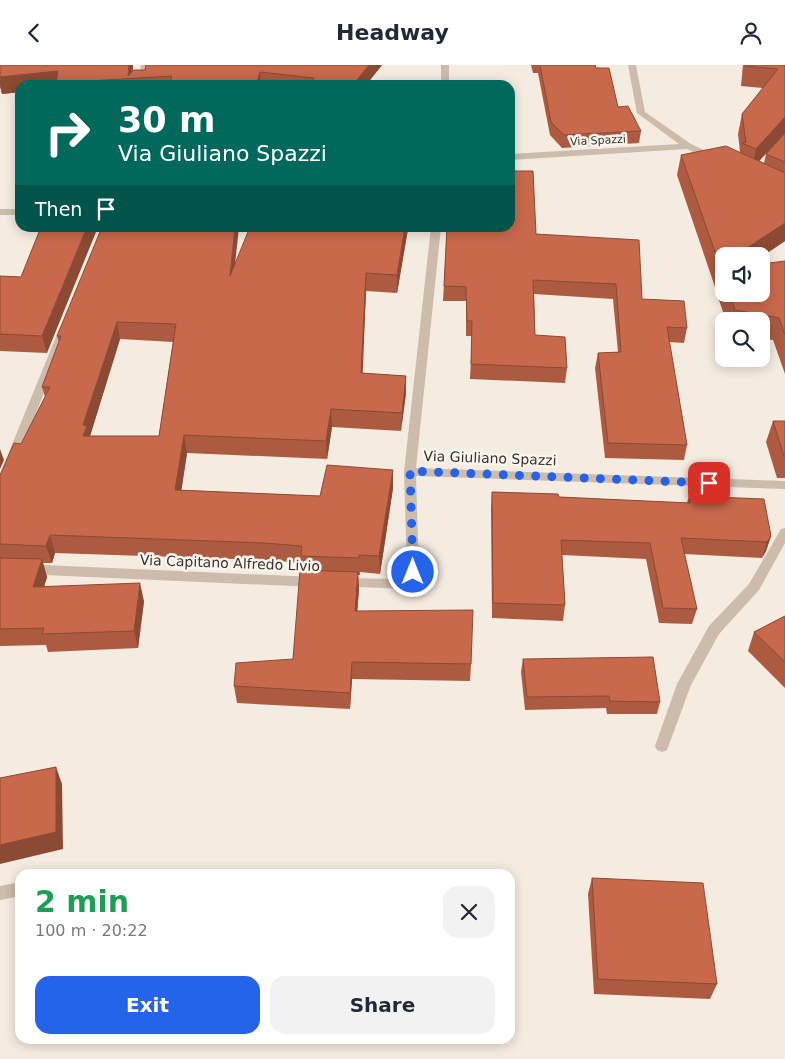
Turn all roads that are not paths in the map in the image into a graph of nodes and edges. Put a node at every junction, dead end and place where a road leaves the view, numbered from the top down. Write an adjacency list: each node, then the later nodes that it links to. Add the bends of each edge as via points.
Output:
1 (145, 65): 4 (street)
2 (445, 65): 5 (street)
3 (632, 65): 6 (street, via 641,113)
4 (143, 80)
5 (444, 80)
6 (688, 146): 7 (street, Via Spazzi); 8 (street)
7 (515, 157)
8 (720, 161)
9 (0, 212): 10 (street)
10 (15, 212)
11 (435, 232): 13 (street, Via Giuliano Spazzi)
12 (69, 317): 15 (street)
13 (410, 471): 14 (street, Via Giuliano Spazzi); 17 (street, Via Capitano Alfredo Livio, via 413,572 404,584)
14 (785, 485)
15 (0, 489)
16 (785, 533): 18 (street, via 754,587 714,630 684,684)
17 (0, 568)
18 (662, 746)
19 (15, 890): 20 (street)
20 (0, 893)

